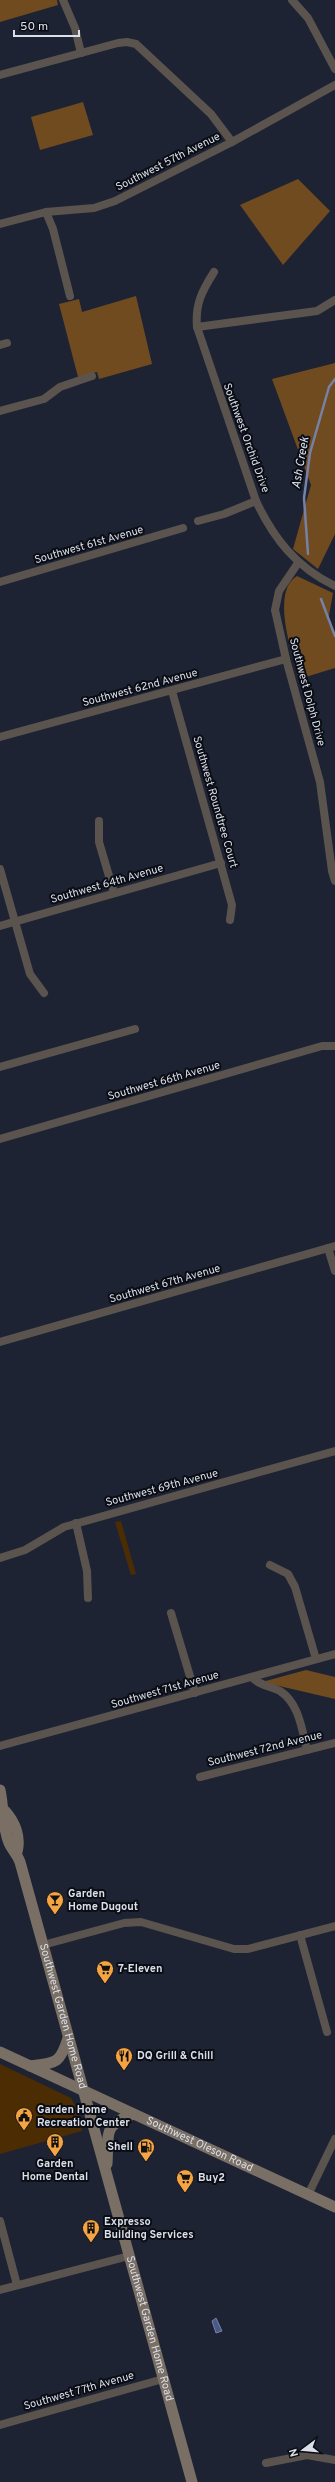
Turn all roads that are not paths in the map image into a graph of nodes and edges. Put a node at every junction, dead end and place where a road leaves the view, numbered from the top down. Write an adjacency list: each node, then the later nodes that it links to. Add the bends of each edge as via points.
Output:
1 (63, 0): 3 (street, via 75,28)
2 (292, 0): 4 (street, via 308,18)
3 (81, 53): 5 (street); 7 (street, via 118,43 136,44 211,114)
4 (335, 69)
5 (0, 75)
6 (335, 85): 7 (street, Southwest 57th Avenue)
7 (232, 142): 8 (street, Southwest 57th Avenue, via 104,205 80,210)
8 (46, 212): 9 (street, Southwest 57th Avenue); 11 (street, via 53,229)
9 (0, 224)
10 (214, 272): 13 (street, Southwest Orchid Drive, via 200,294 196,309)
11 (70, 296)
12 (335, 300): 13 (street, via 317,312)
13 (196, 328): 16 (street, Southwest Orchid Drive)
14 (92, 376): 15 (street, via 60,387 44,399)
15 (0, 411)
16 (256, 501): 17 (street); 19 (street, Southwest Orchid Drive, via 273,534)
17 (198, 521)
18 (183, 528): 20 (street, Southwest 61st Avenue)
19 (298, 563): 21 (street, Southwest Orchid Drive); 22 (street, Southwest Dolph Drive, via 283,582 276,600 276,620)
20 (0, 582)
21 (335, 586)
22 (286, 659): 23 (street, Southwest 62nd Avenue); 28 (street, Southwest Dolph Drive, via 320,782)
23 (172, 691): 24 (street, Southwest 62nd Avenue); 26 (street, Southwest Roundtree Court)
24 (0, 737)
25 (99, 821): 29 (street, via 100,842)
26 (221, 863): 29 (street, Southwest 64th Avenue); 30 (street, Southwest Roundtree Court, via 232,905)
27 (0, 869): 31 (street)
28 (335, 880)
29 (114, 893): 31 (street, Southwest 64th Avenue)
30 (230, 920)
31 (15, 922): 32 (street, Southwest 64th Avenue); 33 (street, via 30,974)
32 (0, 926)
33 (44, 993)
34 (135, 1029): 36 (street)
35 (335, 1046): 37 (street, Southwest 66th Avenue, via 322,1046)
36 (0, 1067)
37 (0, 1139)
38 (332, 1247): 39 (street); 40 (street, Southwest 67th Avenue)
39 (335, 1271)
40 (0, 1342)
41 (335, 1451): 42 (street, Southwest 69th Avenue)
42 (76, 1523): 43 (street, Southwest 69th Avenue, via 57,1529 20,1552); 45 (street, via 87,1571)
43 (0, 1558)
44 (270, 1565): 48 (street, via 288,1574 293,1583)
45 (88, 1598)
46 (171, 1614): 50 (street)
47 (335, 1654): 48 (street, Southwest 71st Avenue)
48 (316, 1659): 49 (street, Southwest 71st Avenue)
49 (252, 1677): 50 (street, Southwest 71st Avenue); 53 (street, via 257,1683 280,1692 292,1704)
50 (195, 1693): 52 (street, Southwest 71st Avenue)
51 (335, 1743): 53 (street, Southwest 72nd Avenue)
52 (0, 1746)
53 (307, 1750): 54 (street, Southwest 72nd Avenue)
54 (200, 1777)
55 (0, 1790): 58 (main road, Southwest Garden Home Road, via 5,1810 12,1819 19,1842 17,1852)
56 (335, 1926): 57 (street)
57 (300, 1935): 58 (street, via 238,1950 146,1923 131,1922); 59 (street)
58 (43, 1945): 60 (main road, Southwest Garden Home Road)
59 (328, 2032)
60 (68, 2038): 62 (main road, via 58,2060); 63 (main road, Southwest Garden Home Road)
61 (0, 2052): 62 (main road, Southwest Oleson Road)
62 (29, 2066): 63 (main road, Southwest Oleson Road)
63 (83, 2091): 64 (main road, Southwest Oleson Road); 66 (main road, Southwest Garden Home Road)
64 (133, 2114): 66 (main road, via 114,2123 109,2130); 67 (main road, Southwest Oleson Road)
65 (335, 2139): 67 (street)
66 (106, 2174): 70 (main road, Southwest Garden Home Road)
67 (308, 2194): 68 (main road, Southwest Oleson Road)
68 (335, 2207)
69 (0, 2221): 71 (street)
70 (129, 2256): 71 (street); 73 (main road, Southwest Garden Home Road)
71 (17, 2285): 72 (street)
72 (0, 2290)
73 (164, 2379): 74 (street, Southwest 77th Avenue); 77 (main road, Southwest Garden Home Road)
74 (0, 2425)
75 (335, 2460): 76 (street, via 307,2455)
76 (266, 2463)
77 (192, 2482)

